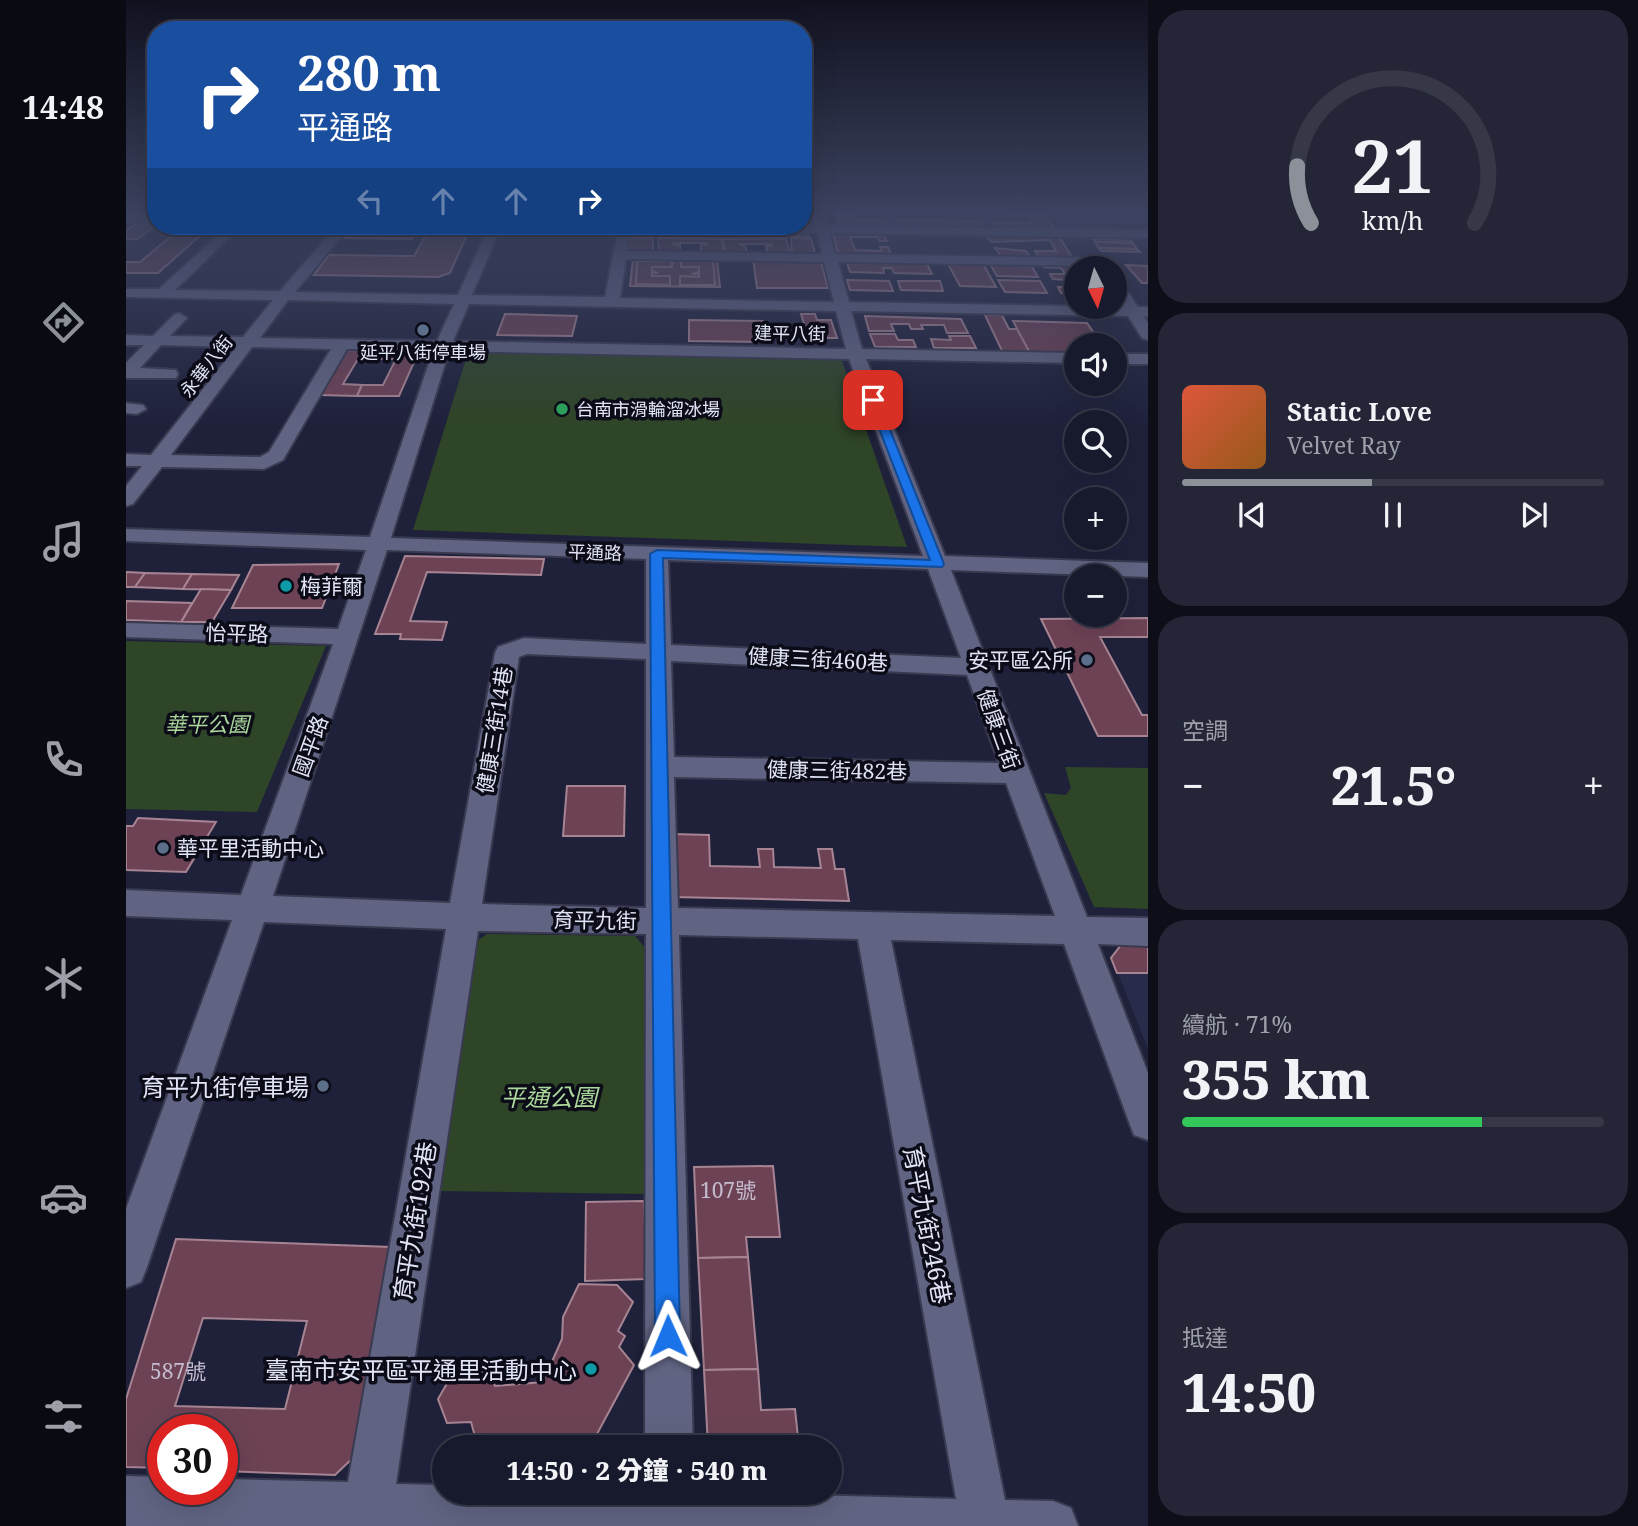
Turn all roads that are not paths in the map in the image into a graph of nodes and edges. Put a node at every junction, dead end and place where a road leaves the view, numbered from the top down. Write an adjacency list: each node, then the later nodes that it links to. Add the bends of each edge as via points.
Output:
1 (134, 285): 7 (street)
2 (172, 285): 7 (street)
3 (294, 285): 8 (street, 永華八街)
4 (468, 285): 10 (street, 國平路)
5 (615, 285): 11 (street)
6 (837, 285): 12 (street, 健康三街)
7 (167, 290): 8 (street); 9 (street)
8 (288, 292): 10 (street); 23 (street, 永華八街)
9 (126, 293)
10 (464, 295): 11 (street); 25 (street, 國平路)
11 (613, 298): 12 (street)
12 (841, 301): 13 (street); 15 (street); 26 (street, 健康三街)
13 (1064, 302)
14 (1148, 303): 16 (street)
15 (1064, 306)
16 (1127, 307)
17 (1127, 308): 20 (street)
18 (1127, 309): 27 (street)
19 (179, 318): 22 (street)
20 (1148, 335)
21 (126, 340): 22 (street, 建平八街)
22 (158, 341): 23 (street, 建平八街); 30 (street)
23 (249, 343): 24 (street, 建平八街); 33 (street, 永華八街)
24 (342, 344): 25 (street, 建平八街); 33 (street, via 276,456 264,463)
25 (443, 346): 26 (street, 建平八街); 36 (street, 國平路)
26 (855, 353): 28 (street, 建平八街); 38 (street, 健康三街)
27 (1148, 357): 29 (street)
28 (1064, 358)
29 (1127, 358)
30 (126, 373): 31 (street)
31 (170, 374)
32 (126, 460): 33 (street)
33 (157, 460): 34 (street, 永華八街)
34 (126, 500)
35 (126, 535): 36 (street, 平通路)
36 (380, 545): 37 (street, 平通路); 41 (street, 國平路)
37 (657, 554): 38 (street, 平通路); 42 (street)
38 (938, 564): 39 (street, 平通路); 43 (street, 健康三街)
39 (1148, 570)
40 (126, 630): 41 (street, 怡平路)
41 (348, 637): 47 (street, 國平路)
42 (658, 651): 43 (street, 健康三街460巷); 44 (street); 48 (street, 健康三街14巷, via 524,646 507,653)
43 (977, 667): 45 (street, 健康三街)
44 (660, 767): 45 (street, 健康三街482巷); 49 (street)
45 (1015, 773): 51 (street, 健康三街)
46 (126, 903): 47 (street, 育平九街)
47 (253, 908): 48 (street, 育平九街); 54 (street, 國平路)
48 (464, 917): 49 (street, 育平九街); 58 (street, 育平九街192巷)
49 (662, 921): 50 (street, 育平九街); 55 (street)
50 (872, 926): 51 (street, 育平九街); 59 (street, 育平九街246巷)
51 (1074, 930): 52 (street, 育平九街); 53 (street, 健康三街)
52 (1148, 932)
53 (1148, 1122)
54 (126, 1267)
55 (669, 1435)
56 (126, 1501): 58 (street)
57 (670, 1511): 58 (street); 59 (street)
58 (366, 1517)
59 (985, 1524): 60 (street)
60 (1053, 1526)

